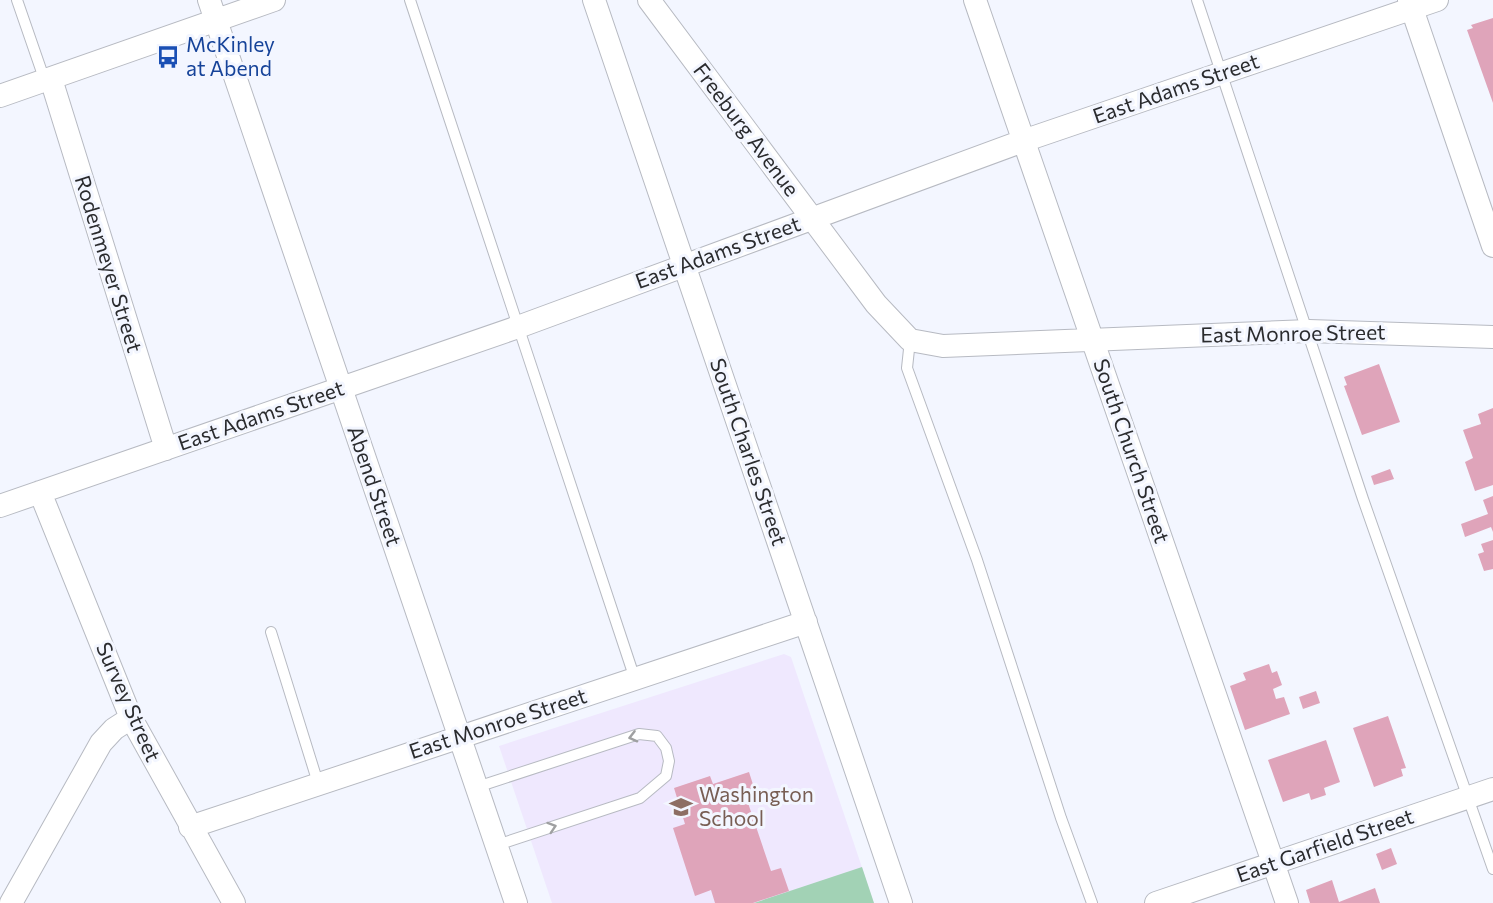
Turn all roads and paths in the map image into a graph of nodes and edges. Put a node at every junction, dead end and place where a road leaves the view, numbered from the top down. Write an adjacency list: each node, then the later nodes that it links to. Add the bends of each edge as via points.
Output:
1 (17, 0): 12 (lane)
2 (274, 0): 10 (street)
3 (410, 0): 18 (lane)
4 (594, 0): 17 (street, South Charles Street)
5 (649, 0): 15 (street, Freeburg Avenue)
6 (975, 0): 14 (street, South Church Street)
7 (1197, 0): 11 (lane)
8 (1437, 0): 9 (street, East Adams Street)
9 (1410, 4): 11 (street, East Adams Street); 16 (street)
10 (212, 10): 12 (street); 23 (street, Abend Street)
11 (1222, 73): 14 (street, East Adams Street); 19 (lane)
12 (48, 80): 13 (street); 24 (street, Rodenmeyer Street)
13 (0, 96)
14 (1023, 141): 15 (street, East Adams Street); 21 (street, South Church Street)
15 (812, 219): 17 (street, East Adams Street); 22 (street, Freeburg Avenue, via 876,304)
16 (1493, 246)
17 (683, 264): 18 (street, East Adams Street); 27 (street, South Charles Street)
18 (518, 327): 23 (street, East Adams Street); 29 (lane)
19 (1309, 330): 20 (street, East Monroe Street); 21 (street, East Monroe Street); 35 (lane, via 1375,531)
20 (1493, 337)
21 (1092, 339): 22 (street, via 943,346); 38 (street, South Church Street)
22 (910, 340): 44 (lane, via 907,368 977,560)
23 (340, 389): 24 (street, East Adams Street); 31 (street, Abend Street)
24 (166, 449): 25 (street, East Adams Street)
25 (40, 492): 26 (street, East Adams Street); 30 (street, Survey Street)
26 (0, 506)
27 (806, 622): 29 (street, East Monroe Street); 43 (street, South Charles Street)
28 (271, 632): 32 (lane)
29 (635, 679): 31 (street, East Monroe Street)
30 (131, 718): 36 (street, Survey Street); 40 (street, via 101,743)
31 (460, 736): 32 (street, East Monroe Street); 33 (street, Abend Street)
32 (318, 783): 36 (street, East Monroe Street)
33 (477, 787): 37 (street, Abend Street); 37 (lane, one-way to 33, via 640,798 666,776 666,748 657,736 639,734)
34 (1493, 789): 35 (street, East Garfield Street)
35 (1470, 797): 38 (street, East Garfield Street); 39 (lane)
36 (190, 827): 41 (street, Survey Street)
37 (497, 845): 42 (street, Abend Street)
38 (1273, 863): 45 (street, East Garfield Street); 46 (street, South Church Street)
39 (1493, 869)
40 (11, 903)
41 (234, 903)
42 (516, 903)
43 (901, 903)
44 (1092, 903)
45 (1156, 903)
46 (1287, 903)

